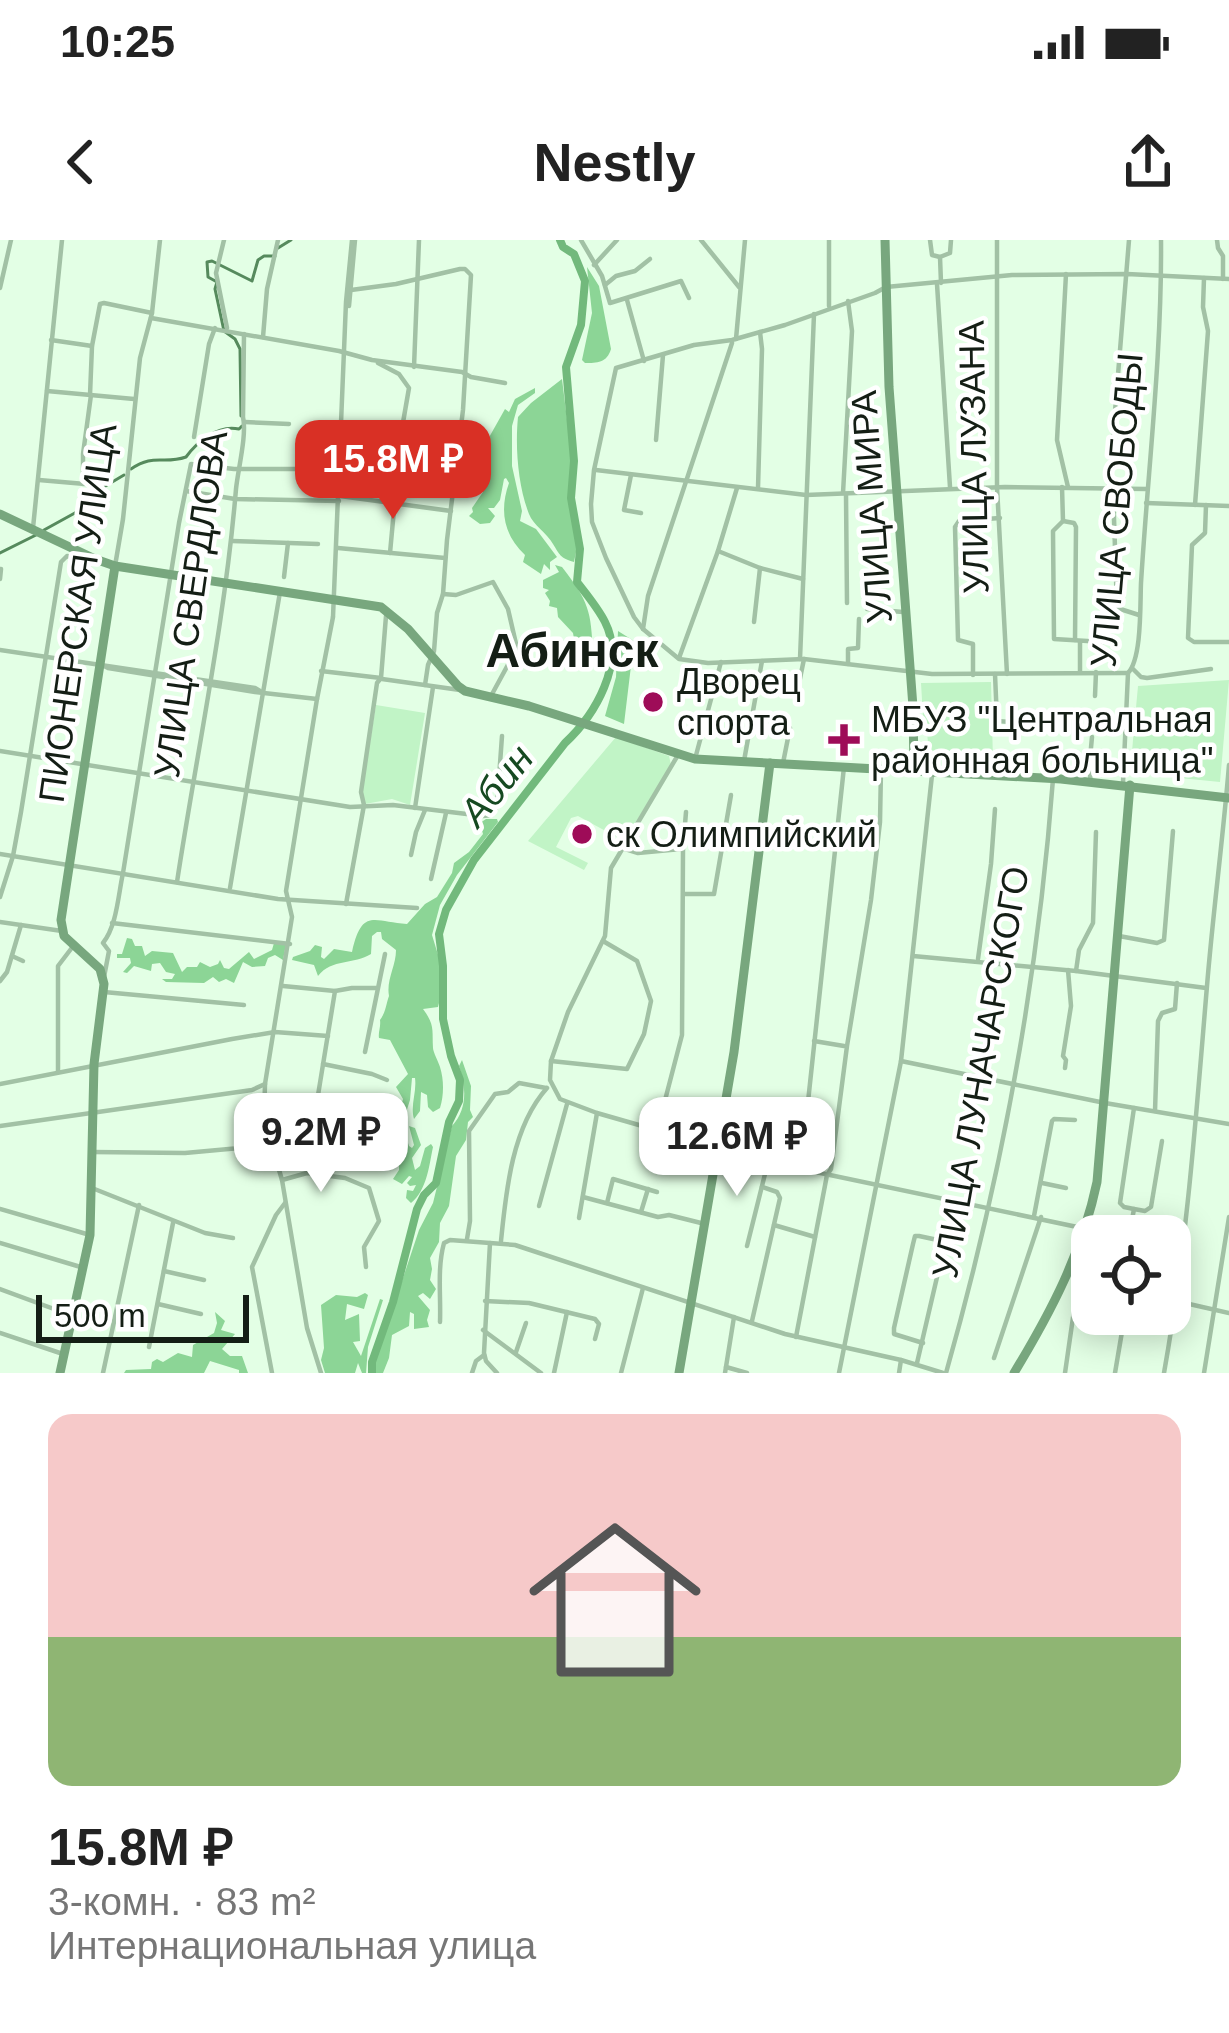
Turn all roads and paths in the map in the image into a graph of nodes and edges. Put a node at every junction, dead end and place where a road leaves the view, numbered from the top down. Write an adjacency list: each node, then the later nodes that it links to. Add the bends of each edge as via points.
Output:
1 (11, 240): 33 (street)
2 (62, 240): 48 (street)
3 (160, 240): 42 (street, ПИОНЕРСКАЯ УЛИЦА)
4 (224, 240): 44 (street, via 216,273)
5 (278, 240): 47 (street)
6 (354, 240): 34 (street); 40 (street)
7 (419, 240): 28 (street)
8 (581, 240): 22 (street)
9 (617, 240): 22 (street)
10 (701, 240): 35 (street)
11 (745, 240): 35 (street)
12 (830, 240): 39 (street)
13 (885, 240): 32 (main road, УЛИЦА МИРА)
14 (930, 240): 20 (street, via 932,255)
15 (951, 240): 20 (street, via 950,254)
16 (997, 240): 25 (street, УЛИЦА ЛУЗАНА)
17 (1130, 240): 24 (street)
18 (1161, 240): 26 (street, УЛИЦА СВОБОДЫ)
19 (1217, 240): 29 (street)
20 (940, 256): 30 (street)
21 (650, 259): 31 (street)
22 (594, 265): 31 (street)
23 (1066, 274): 24 (street); 25 (street); 76 (street, via 1058,440)
24 (1126, 274): 26 (street); 79 (street)
25 (996, 276): 30 (street); 78 (street, УЛИЦА ЛУЗАНА)
26 (1160, 276): 27 (street); 80 (street, УЛИЦА СВОБОДЫ)
27 (1204, 278): 29 (street); 91 (street)
28 (418, 279): 34 (street); 55 (street); 56 (street, via 468,272)
29 (1226, 279)
30 (939, 283): 32 (street); 82 (street)
31 (604, 285): 37 (street, via 610,303)
32 (886, 286): 38 (street); 84 (main road, УЛИЦА МИРА)
33 (0, 288)
34 (351, 290): 40 (street)
35 (742, 290): 49 (street)
36 (689, 298): 37 (street, via 681,281)
37 (627, 300): 54 (street)
38 (848, 302): 39 (street); 85 (street)
39 (829, 308): 41 (street)
40 (347, 312): 51 (street)
41 (814, 314): 45 (street); 86 (street)
42 (152, 316): 43 (street); 50 (street, via 100,304); 60 (street, ПИОНЕРСКАЯ УЛИЦА)
43 (215, 328): 44 (street); 65 (street)
44 (227, 330): 46 (street)
45 (760, 332): 49 (street); 81 (street)
46 (244, 334): 47 (street); 61 (street, УЛИЦА СВЕРДЛОВА)
47 (262, 337): 51 (street)
48 (51, 340): 50 (street); 58 (street)
49 (734, 340): 52 (street); 74 (street)
50 (92, 346): 59 (street)
51 (346, 352): 53 (street); 68 (street)
52 (663, 355): 54 (street); 67 (street)
53 (373, 360): 55 (street); 64 (street, via 407,383)
54 (644, 361): 70 (street, via 616,368)
55 (413, 367): 56 (street)
56 (465, 374): 57 (street); 66 (street)
57 (505, 383)
58 (47, 391): 59 (street); 73 (street)
59 (91, 395): 60 (street); 75 (street)
60 (134, 399): 108 (street, ПИОНЕРСКАЯ УЛИЦА)
61 (245, 422): 62 (street); 69 (street, УЛИЦА СВЕРДЛОВА)
62 (289, 424)
63 (373, 431): 64 (street)
64 (401, 434): 66 (street); 89 (street)
65 (194, 437)
66 (460, 440): 94 (street)
67 (656, 440)
68 (341, 466): 69 (street); 87 (street)
69 (238, 468): 83 (street, via 191,464); 88 (street, УЛИЦА СВЕРДЛОВА)
70 (594, 470): 71 (street); 126 (street, via 592,522)
71 (631, 476): 74 (street); 95 (street, via 624,510)
72 (108, 478): 75 (street)
73 (39, 480): 75 (street); 99 (street)
74 (686, 482): 77 (street); 126 (street)
75 (83, 484)
76 (1065, 487): 78 (street); 79 (street); 98 (street)
77 (737, 488): 81 (street); 104 (street)
78 (997, 488): 82 (street); 97 (street, УЛИЦА ЛУЗАНА)
79 (1111, 488): 80 (street); 123 (street, via 1118,608)
80 (1147, 489): 90 (street, УЛИЦА СВОБОДЫ)
81 (758, 490): 86 (street)
82 (950, 490): 84 (street)
83 (186, 491): 88 (street); 111 (street)
84 (897, 493): 85 (street); 122 (main road, УЛИЦА МИРА)
85 (844, 494): 86 (street); 119 (street)
86 (806, 495): 114 (street)
87 (339, 498): 88 (street); 89 (street); 103 (street)
88 (235, 500): 100 (street, УЛИЦА СВЕРДЛОВА)
89 (394, 502): 94 (street); 105 (street)
90 (1146, 503): 91 (street); 123 (street, УЛИЦА СВОБОДЫ)
91 (1196, 505): 92 (street)
92 (1206, 505): 93 (street); 129 (street, via 1205,532 1192,545 1188,638)
93 (1229, 506)
94 (451, 511): 107 (street)
95 (640, 513)
96 (0, 514): 99 (main road)
97 (1000, 518): 147 (street, УЛИЦА ЛУЗАНА); 148 (street, via 955,527 958,640 973,644)
98 (1063, 521): 127 (street, via 1076,527); 127 (street, via 1053,531 1054,633)
99 (34, 528): 106 (main road)
100 (232, 542): 101 (street); 115 (street, УЛИЦА СВЕРДЛОВА)
101 (288, 543): 102 (street); 112 (street)
102 (318, 544)
103 (337, 548): 105 (street); 118 (street)
104 (718, 551): 109 (street); 133 (street)
105 (390, 553): 107 (street)
106 (90, 557): 108 (main road); 132 (street, via 62,559)
107 (445, 558): 117 (street)
108 (115, 566): 111 (main road); 137 (main road, ПИОНЕРСКАЯ УЛИЦА)
109 (760, 568): 114 (street); 125 (street)
110 (2, 569): 113 (street)
111 (171, 574): 115 (main road); 145 (street)
112 (284, 577)
113 (0, 578)
114 (803, 579): 134 (street)
115 (227, 584): 116 (main road); 150 (street, УЛИЦА СВЕРДЛОВА)
116 (280, 592): 118 (main road); 153 (street)
117 (443, 594): 131 (street); 156 (street, via 493,582 508,609 517,648)
118 (334, 600): 121 (main road); 140 (street)
119 (848, 603)
120 (867, 609): 122 (street)
121 (387, 610): 131 (main road); 149 (street)
122 (907, 613): 141 (main road, УЛИЦА МИРА)
123 (1139, 615): 142 (street, УЛИЦА СВОБОДЫ)
124 (859, 619): 138 (street)
125 (754, 622)
126 (643, 629): 133 (street)
127 (1077, 641): 128 (street); 144 (street)
128 (1104, 641)
129 (1229, 642)
130 (0, 650): 132 (street)
131 (432, 656): 151 (street); 154 (main road)
132 (45, 657): 137 (street); 164 (street)
133 (679, 659): 136 (street)
134 (802, 659): 135 (street); 138 (street); 155 (street)
135 (762, 661): 136 (street); 167 (street)
136 (721, 662): 166 (street)
137 (100, 664): 145 (street); 169 (main road, ПИОНЕРСКАЯ УЛИЦА)
138 (848, 664): 141 (street)
139 (1211, 669): 142 (street, via 1147,678)
140 (321, 670): 149 (street); 158 (street)
141 (910, 671): 148 (street); 174 (main road, УЛИЦА МИРА)
142 (1130, 671): 143 (street); 180 (street, УЛИЦА СВОБОДЫ)
143 (1096, 672): 144 (street); 157 (street)
144 (1080, 673): 147 (street)
145 (154, 674): 150 (street); 176 (street)
146 (995, 674): 147 (street); 148 (street); 159 (street, via 997,721)
147 (1006, 674)
148 (973, 675)
149 (381, 678): 151 (street); 185 (street)
150 (210, 682): 153 (street); 178 (street, УЛИЦА СВЕРДЛОВА)
151 (424, 685): 152 (street)
152 (434, 687): 154 (street); 186 (street)
153 (262, 691): 158 (street); 181 (street)
154 (465, 691): 156 (main road)
155 (797, 693)
156 (491, 696): 165 (main road)
157 (1095, 696)
158 (317, 699): 184 (street)
159 (1048, 725)
160 (790, 728): 170 (street)
161 (502, 736): 190 (street, via 492,815)
162 (1092, 736): 179 (street)
163 (0, 752): 164 (street)
164 (28, 755): 169 (street); 197 (street)
165 (678, 755): 166 (main road); 193 (street)
166 (695, 759): 167 (main road)
167 (744, 762): 168 (main road)
168 (770, 763): 170 (main road); 267 (main road)
169 (84, 764): 176 (street); 198 (main road, ПИОНЕРСКАЯ УЛИЦА)
170 (783, 764): 172 (main road)
171 (1229, 765): 183 (street)
172 (844, 767): 173 (main road); 237 (street)
173 (881, 769): 174 (main road); 238 (street)
174 (914, 770): 175 (main road)
175 (932, 771): 177 (main road); 220 (street)
176 (137, 774): 178 (street); 199 (street)
177 (1053, 779): 179 (main road); 223 (street, УЛИЦА ЛУНАЧАРСКОГО)
178 (192, 782): 181 (street); 201 (street, УЛИЦА СВЕРДЛОВА)
179 (1090, 782): 180 (main road)
180 (1126, 785): 183 (main road); 212 (main road)
181 (246, 791): 184 (street); 202 (street)
182 (730, 795): 203 (street, via 714,894)
183 (1227, 797): 231 (street)
184 (302, 800): 185 (street); 205 (street)
185 (363, 808): 186 (street); 206 (street)
186 (415, 808): 187 (street)
187 (425, 809): 190 (street); 196 (street)
188 (995, 809): 222 (street)
189 (686, 812): 194 (street)
190 (446, 813): 200 (street)
191 (1173, 831): 212 (street, via 1163,940)
192 (1096, 832): 224 (street, via 1093,923)
193 (622, 848): 194 (street); 213 (street, via 610,871)
194 (683, 849): 203 (street)
195 (0, 854): 197 (street)
196 (411, 855)
197 (13, 856): 198 (street); 204 (street)
198 (69, 865): 199 (street); 211 (main road, ПИОНЕРСКАЯ УЛИЦА)
199 (123, 873): 201 (street); 209 (street)
200 (431, 879)
201 (177, 882): 202 (street)
202 (230, 891): 205 (street)
203 (684, 894): 263 (street, via 682,1035)
204 (0, 897)
205 (287, 898): 206 (street); 215 (street)
206 (346, 904): 207 (street)
207 (417, 908)
208 (0, 922): 210 (street)
209 (112, 923): 214 (street); 215 (street)
210 (21, 925): 211 (street); 219 (street)
211 (62, 931): 216 (main road)
212 (1118, 936): 225 (main road)
213 (603, 941): 240 (street); 240 (street, via 640,965 651,1000 644,1034 627,1069)
214 (103, 943): 217 (street); 226 (street, via 110,950)
215 (290, 944): 229 (street)
216 (74, 945): 217 (main road); 245 (street, via 58,966)
217 (84, 954): 226 (main road)
218 (385, 954): 230 (street)
219 (12, 956): 221 (street); 227 (street)
220 (913, 956): 222 (street); 241 (street)
221 (23, 961)
222 (977, 961): 223 (street)
223 (1033, 966): 224 (street); 247 (street, УЛИЦА ЛУНАЧАРСКОГО)
224 (1072, 970): 225 (street); 244 (street)
225 (1115, 975): 228 (street); 251 (main road)
226 (104, 978): 232 (main road)
227 (0, 981)
228 (1177, 983): 231 (street); 254 (street, via 1175,1009 1158,1021)
229 (283, 986): 233 (street); 235 (street)
230 (376, 988): 233 (street); 239 (street)
231 (1207, 988): 257 (street)
232 (104, 992): 234 (street); 242 (main road)
233 (335, 992): 236 (street)
234 (244, 1005)
235 (275, 1032): 236 (street); 242 (street); 249 (street)
236 (328, 1036): 243 (street)
237 (814, 1041): 238 (street); 271 (street)
238 (847, 1046): 273 (street)
239 (364, 1052)
240 (551, 1060): 250 (street)
241 (901, 1060): 247 (street); 276 (street)
242 (94, 1064): 245 (street); 256 (main road)
243 (323, 1064): 246 (street); 259 (street)
244 (1065, 1068)
245 (58, 1072): 248 (street)
246 (387, 1080)
247 (1013, 1083): 251 (street); 288 (street, УЛИЦА ЛУНАЧАРСКОГО)
248 (0, 1084)
249 (265, 1084): 256 (street); 266 (street)
250 (549, 1086): 252 (street); 305 (street, via 519,1083 495,1094 469,1131); 306 (street, via 518,1143)
251 (1105, 1103): 253 (street); 292 (main road)
252 (567, 1104): 255 (street); 287 (street)
253 (1134, 1108): 254 (street); 290 (street, via 1120,1203)
254 (1155, 1111): 257 (street)
255 (597, 1113): 263 (street); 282 (street)
256 (94, 1114): 261 (street); 268 (main road)
257 (1197, 1119): 260 (street); 294 (street)
258 (1075, 1120): 275 (street, via 1052,1121)
259 (313, 1121): 262 (street); 272 (street)
260 (1229, 1124)
261 (0, 1126)
262 (362, 1129): 264 (street); 269 (street)
263 (657, 1131): 267 (street)
264 (388, 1134)
265 (1162, 1142): 290 (street, via 1151,1207)
266 (271, 1145): 268 (street); 274 (street)
267 (718, 1149): 270 (street); 299 (main road)
268 (92, 1152): 278 (main road)
269 (357, 1155)
270 (768, 1162): 271 (street); 277 (street)
271 (800, 1169): 273 (street)
272 (307, 1172): 274 (street); 312 (street, via 369,1188 379,1221 364,1247)
273 (827, 1175): 276 (street); 304 (street)
274 (282, 1180): 284 (street)
275 (1040, 1183): 279 (street); 296 (street)
276 (874, 1185): 283 (street); 340 (street)
277 (762, 1186): 301 (street, via 780,1194); 310 (street)
278 (92, 1188): 286 (street); 302 (main road)
279 (1066, 1188)
280 (648, 1189): 281 (street); 285 (street, via 613,1179); 291 (street)
281 (657, 1192)
282 (584, 1197): 285 (street); 297 (street)
283 (956, 1200): 288 (street); 307 (street)
284 (285, 1203): 350 (street, via 253,1262); 351 (street)
285 (608, 1203): 291 (street)
286 (140, 1205): 298 (street); 349 (street)
287 (539, 1205)
288 (988, 1206): 296 (street); 361 (street, УЛИЦА ЛУНАЧАРСКОГО)
289 (0, 1209): 302 (street)
290 (1134, 1210): 293 (street)
291 (641, 1212): 299 (street)
292 (1089, 1215)
293 (1133, 1215)
294 (1187, 1215)
295 (1229, 1216): 322 (street)
296 (1038, 1217): 300 (street); 344 (street)
297 (579, 1218)
298 (174, 1220): 303 (street); 314 (street)
299 (705, 1224): 321 (main road)
300 (1071, 1225)
301 (774, 1226): 304 (street); 329 (street)
302 (90, 1235): 313 (main road)
303 (233, 1238)
304 (815, 1238): 336 (street)
305 (466, 1240): 309 (street); 328 (street, via 442,1247)
306 (501, 1242): 309 (street); 316 (street)
307 (946, 1242): 338 (street); 338 (street, via 915,1236 913,1244 894,1334)
308 (0, 1243): 313 (street)
309 (490, 1243): 318 (street)
310 (747, 1246)
311 (1071, 1264): 362 (main road)
312 (366, 1267)
313 (84, 1268): 326 (main road)
314 (164, 1271): 315 (street); 319 (street)
315 (205, 1280)
316 (643, 1288): 321 (street); 356 (street)
317 (0, 1289): 326 (street)
318 (485, 1301): 323 (street); 331 (street)
319 (158, 1304): 325 (street); 339 (street)
320 (1191, 1304): 322 (street)
321 (691, 1305): 327 (street); 357 (main road)
322 (1215, 1310): 324 (street); 366 (street)
323 (567, 1312): 337 (street, via 598,1321); 355 (street)
324 (1229, 1312)
325 (201, 1314)
326 (73, 1316): 341 (main road)
327 (734, 1317): 329 (street); 347 (street)
328 (440, 1322)
329 (751, 1322): 336 (street)
330 (526, 1323): 342 (street)
331 (483, 1330): 342 (street); 343 (street)
332 (0, 1333): 341 (street)
333 (1071, 1335): 363 (street)
334 (1122, 1335): 364 (street)
335 (1171, 1335): 365 (street)
336 (796, 1337): 340 (street)
337 (595, 1339)
338 (923, 1343): 346 (street)
339 (149, 1347)
340 (844, 1347): 345 (street); 359 (street)
341 (64, 1354): 348 (main road)
342 (515, 1354): 354 (street)
343 (484, 1355): 352 (street); 353 (street)
344 (994, 1358)
345 (902, 1360): 346 (street); 360 (street)
346 (917, 1364): 361 (street)
347 (725, 1370): 358 (street)
348 (60, 1373)
349 (103, 1373)
350 (272, 1373)
351 (321, 1373)
352 (472, 1373)
353 (497, 1373)
354 (541, 1373)
355 (554, 1373)
356 (621, 1373)
357 (680, 1373)
358 (747, 1373)
359 (839, 1373)
360 (899, 1373)
361 (945, 1373)
362 (1014, 1373)
363 (1065, 1373)
364 (1115, 1373)
365 (1164, 1373)
366 (1204, 1373)

